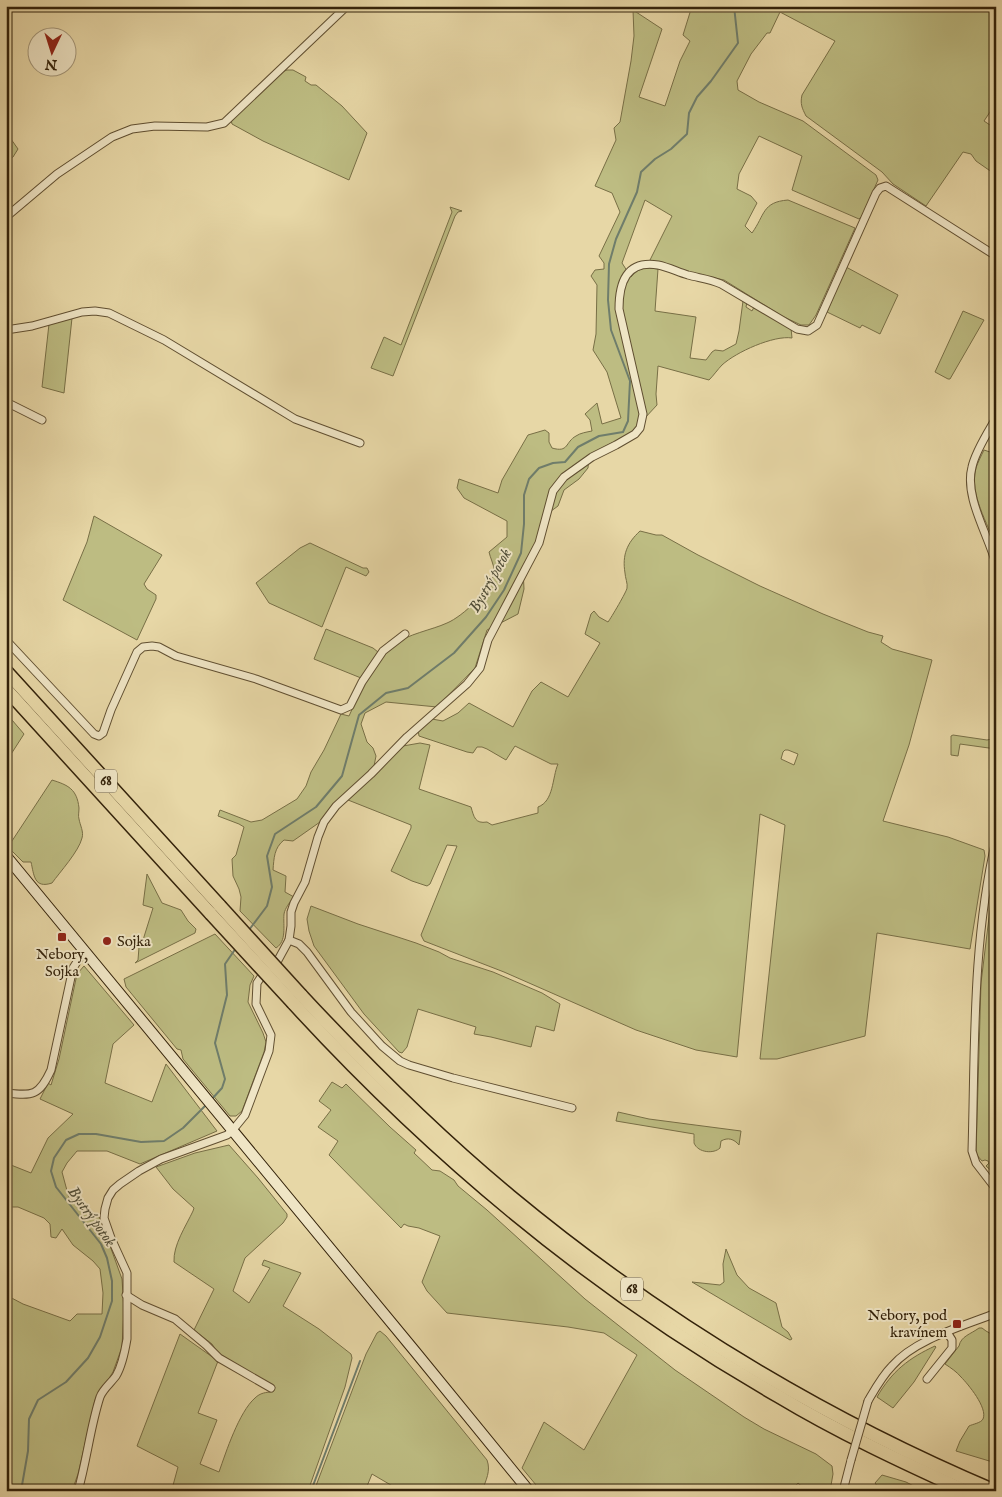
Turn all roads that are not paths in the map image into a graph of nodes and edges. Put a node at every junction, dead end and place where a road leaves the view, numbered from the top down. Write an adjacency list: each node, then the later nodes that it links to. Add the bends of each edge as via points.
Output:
1 (347, 6): 2 (street, via 224,123 155,126 112,136 57,174)
2 (6, 217)
3 (996, 256): 17 (street, via 886,186 876,193 817,325 808,331 797,329 713,280 656,265 636,267 627,273 621,284 619,309 643,414 640,428 564,477 553,491 539,543 488,640 480,668 467,684 336,806 324,822 305,882 291,912)
4 (6, 330): 8 (street, via 82,312 109,313 164,340 295,418)
5 (6, 402): 7 (street)
6 (996, 418): 9 (street, via 972,466 970,480)
7 (42, 420)
8 (360, 442)
9 (996, 564)
10 (405, 634): 11 (street, via 383,651 350,706 341,710 159,648 143,647 131,664 104,733 98,736)
11 (6, 640)
12 (6, 671): 16 (highway, 68)
13 (6, 688): 16 (highway, 68)
14 (996, 840): 23 (street, via 986,882 976,986 972,1151 976,1163)
15 (6, 856): 18 (main road)
16 (215, 910): 19 (highway, 68, bridge)
17 (288, 940): 21 (street, via 299,944 357,1020 400,1061); 22 (street, via 277,962 257,983 256,1004 271,1041 246,1115)
18 (84, 951): 20 (street, via 73,968 51,1070 45,1083 40,1090 24,1095); 22 (main road)
19 (297, 999): 32 (highway, 68, via 379,1093 451,1161 607,1287 779,1397); 33 (highway, 68, via 460,1153 614,1277 784,1387 880,1438)
20 (6, 1093)
21 (572, 1108)
22 (232, 1131): 24 (street, via 160,1159 113,1190 104,1209 104,1218 127,1274); 30 (main road)
23 (996, 1189)
24 (126, 1296): 28 (street, via 175,1319 219,1358); 29 (street, via 126,1349 117,1374 101,1394)
25 (996, 1313): 26 (street)
26 (947, 1332): 27 (street, via 952,1348); 31 (street, bridge, via 908,1352 878,1383 868,1401)
27 (927, 1379)
28 (271, 1388)
29 (78, 1491)
30 (529, 1491)
31 (843, 1491)
32 (966, 1491)
33 (995, 1491)

